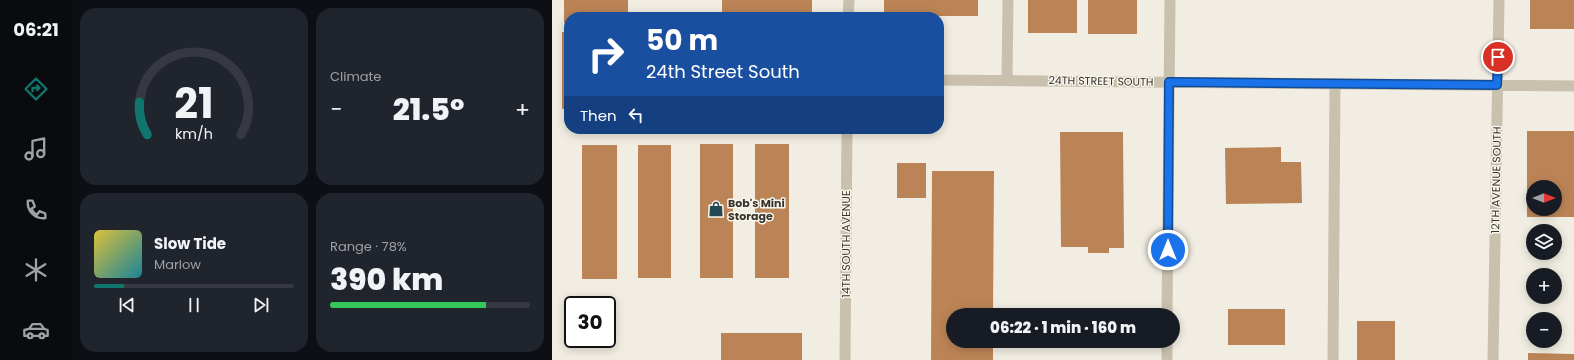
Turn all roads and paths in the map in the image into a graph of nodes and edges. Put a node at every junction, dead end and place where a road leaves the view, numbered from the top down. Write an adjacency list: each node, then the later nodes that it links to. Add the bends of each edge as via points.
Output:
1 (848, 0): 5 (street)
2 (1008, 0): 6 (street)
3 (1170, 0): 8 (street)
4 (1499, 0): 10 (street, 12TH AVENUE SOUTH)
5 (848, 12)
6 (1008, 79): 7 (street, 24TH STREET SOUTH); 8 (street, 24TH STREET SOUTH)
7 (944, 80)
8 (1169, 82): 9 (street, 24TH STREET SOUTH); 13 (street)
9 (1335, 84): 10 (street, 24TH STREET SOUTH); 17 (street)
10 (1497, 85): 11 (street, 24TH STREET SOUTH); 18 (street, 12TH AVENUE SOUTH)
11 (1574, 86)
12 (847, 134): 15 (street, 14TH SOUTH AVENUE)
13 (1167, 308)
14 (1167, 348): 16 (street)
15 (845, 360)
16 (1167, 360)
17 (1333, 360)
18 (1493, 360)

